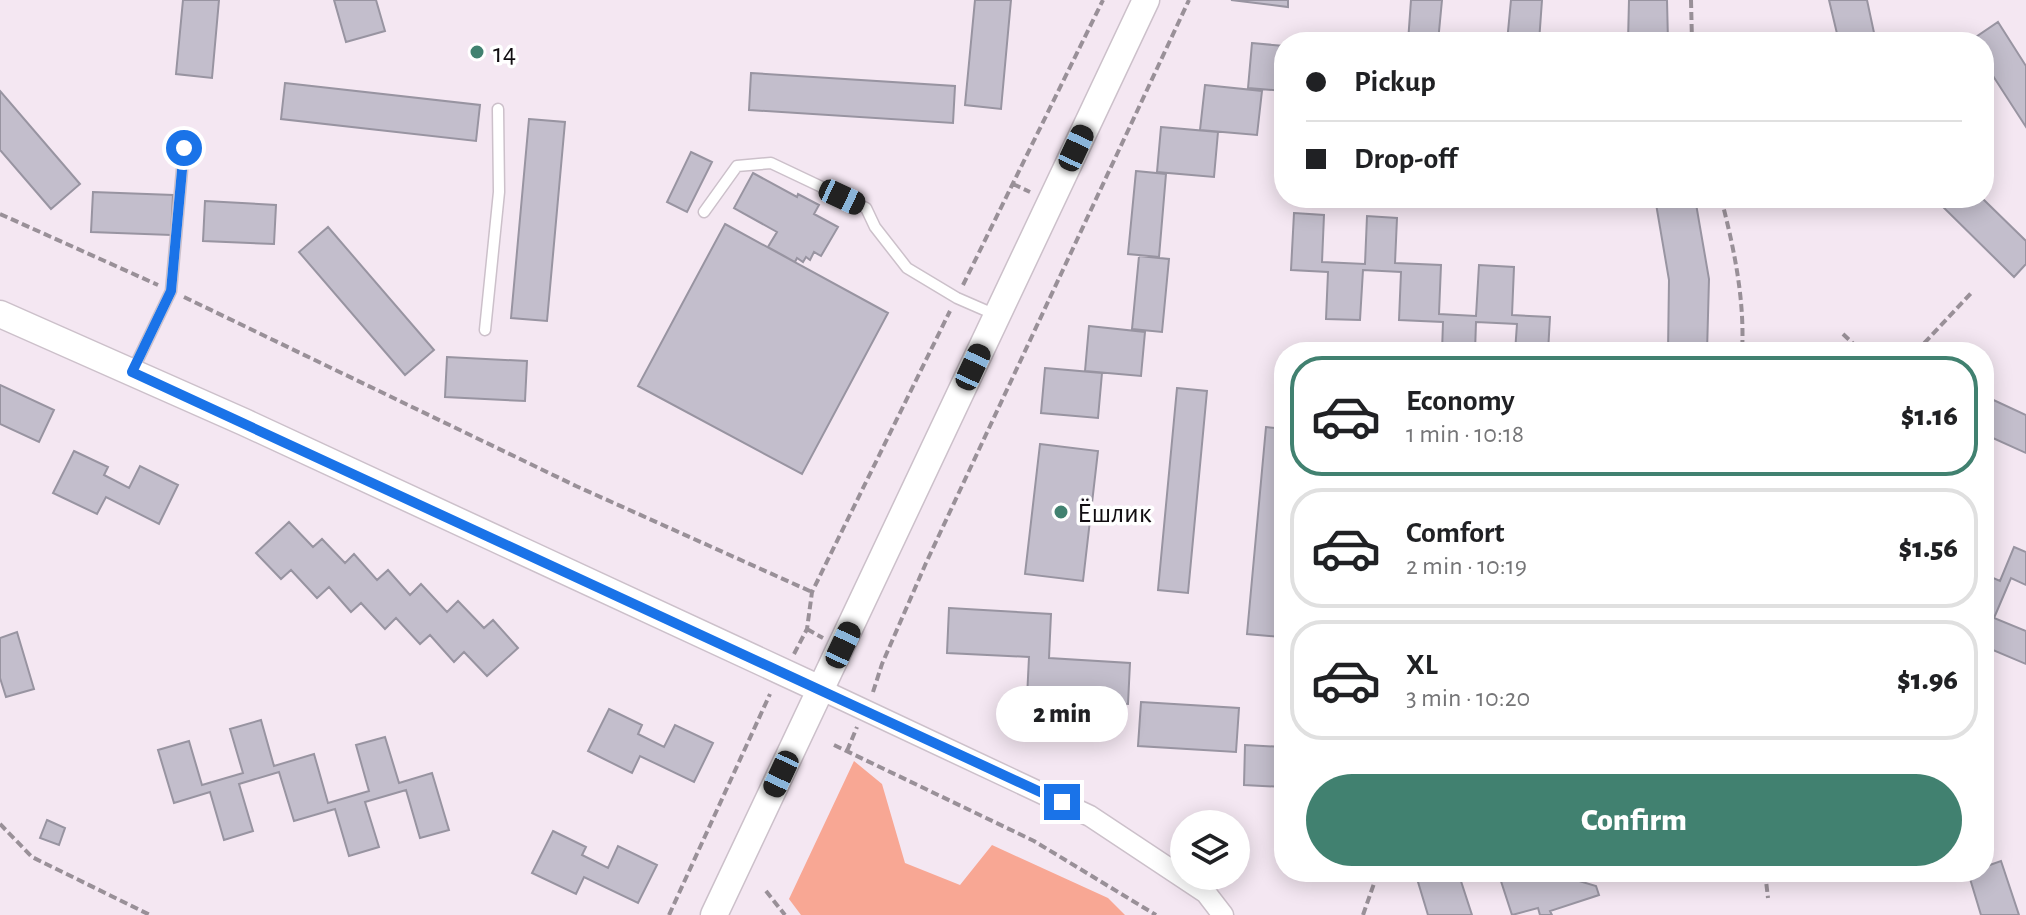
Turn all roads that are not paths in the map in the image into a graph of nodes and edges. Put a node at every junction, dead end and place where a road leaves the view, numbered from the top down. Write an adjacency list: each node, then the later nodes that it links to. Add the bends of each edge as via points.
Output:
1 (1146, 0): 6 (street)
2 (498, 109): 7 (lane, via 499,192)
3 (184, 148): 8 (lane, via 171,291)
4 (704, 212): 6 (lane, via 737,166 771,163 866,208 907,268)
5 (0, 314): 8 (street)
6 (997, 316): 9 (street)
7 (485, 330)
8 (132, 372): 9 (street)
9 (822, 690): 10 (street); 11 (street, via 1090,816 1206,893)
10 (714, 915)
11 (1223, 915)

